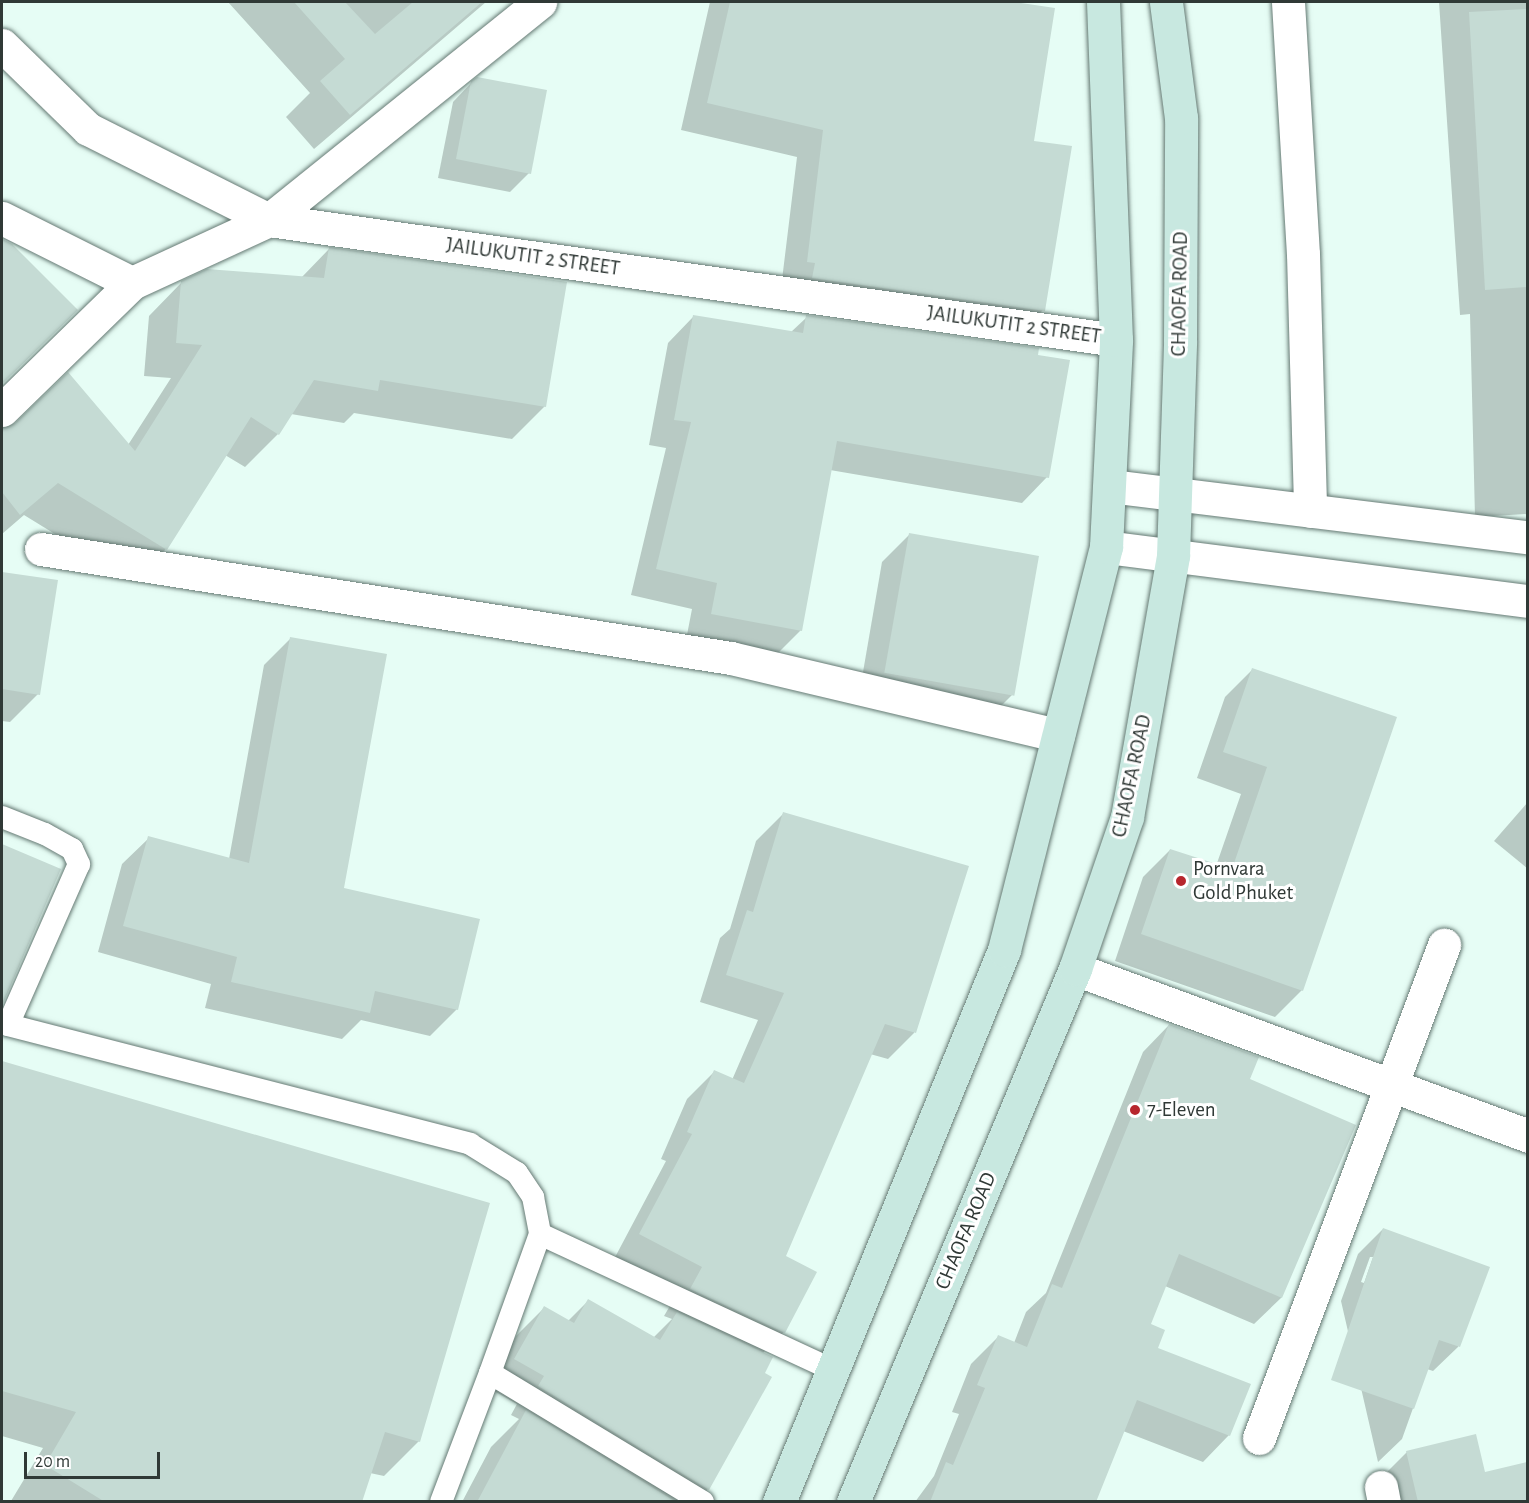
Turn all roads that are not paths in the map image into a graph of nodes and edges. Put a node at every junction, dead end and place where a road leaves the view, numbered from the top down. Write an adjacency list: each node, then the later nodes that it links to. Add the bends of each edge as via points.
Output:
1 (540, 2): 7 (street)
2 (1104, 2): 9 (main road)
3 (1166, 2): 12 (main road, CHAOFA ROAD, via 1181,118)
4 (1288, 2): 13 (street, via 1303,254)
5 (2, 45): 7 (street, JAILUKUTIT 2 STREET, via 88,129)
6 (2, 218): 8 (street)
7 (269, 220): 8 (street); 9 (street, JAILUKUTIT 2 STREET)
8 (132, 283): 10 (street)
9 (1116, 340): 11 (main road)
10 (2, 410)
11 (1110, 486): 12 (street); 15 (main road)
12 (1175, 495): 13 (street); 17 (main road, CHAOFA ROAD)
13 (1310, 511): 14 (street)
14 (1527, 537)
15 (1106, 548): 17 (street); 19 (main road)
16 (42, 549): 19 (street, via 731,658)
17 (1173, 556): 18 (street); 22 (main road, CHAOFA ROAD, via 1127,817)
18 (1527, 601)
19 (1058, 735): 27 (main road, via 1004,950)
20 (2, 817): 23 (lane, via 72,849 79,864)
21 (1444, 945): 24 (street)
22 (1075, 969): 24 (street); 33 (main road, CHAOFA ROAD)
23 (5, 1033): 26 (lane, via 470,1144 517,1173 533,1197)
24 (1390, 1087): 25 (street); 29 (street)
25 (1527, 1136)
26 (540, 1234): 27 (lane); 28 (lane)
27 (833, 1370): 32 (main road)
28 (490, 1373): 30 (lane); 31 (lane)
29 (1258, 1438)
30 (441, 1502)
31 (703, 1502)
32 (778, 1502)
33 (853, 1502)

